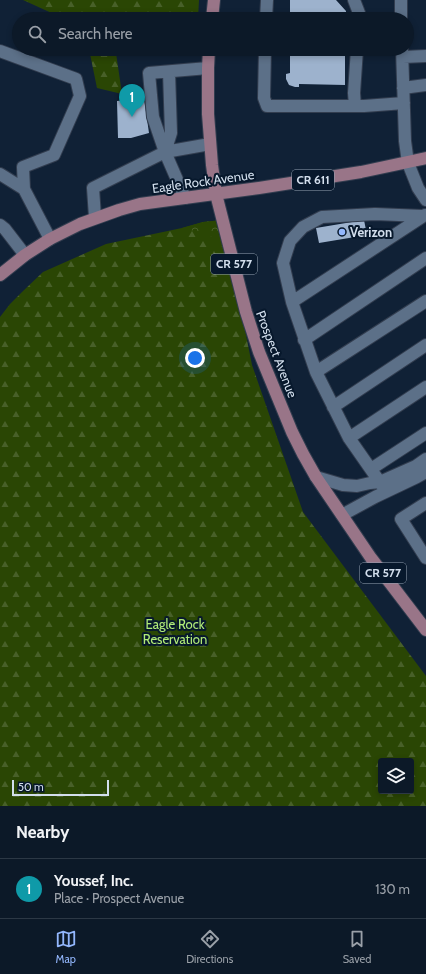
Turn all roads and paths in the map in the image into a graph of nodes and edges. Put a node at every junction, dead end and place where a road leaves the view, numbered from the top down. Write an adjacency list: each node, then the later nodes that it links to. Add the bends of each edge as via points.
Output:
1 (214, 0): 5 (main road)
2 (266, 0): 6 (street)
3 (354, 0): 7 (street)
4 (401, 0): 8 (street)
5 (213, 12)
6 (266, 12)
7 (359, 12)
8 (402, 12)
9 (0, 51): 11 (street)
10 (414, 54): 17 (street)
11 (12, 55)
12 (14, 56): 29 (street, via 76,79 80,96 54,155 23,167)
13 (209, 56): 18 (main road, Prospect Avenue / CR 577)
14 (265, 56): 23 (street, via 264,98 267,106)
15 (357, 56): 23 (street)
16 (402, 56): 21 (street)
17 (426, 56)
18 (208, 68): 19 (street); 24 (main road, Prospect Avenue / CR 577)
19 (169, 72): 25 (street, via 171,133); 25 (street, via 149,73 153,117)
20 (426, 85): 21 (street)
21 (404, 88): 22 (street)
22 (404, 103): 23 (street); 27 (street)
23 (355, 106)
24 (210, 144): 25 (street); 30 (main road, Prospect Avenue / CR 577)
25 (165, 152): 31 (street); 34 (street, via 93,188)
26 (426, 158): 27 (main road, Eagle Rock Avenue / CR 611)
27 (408, 163): 30 (main road, Eagle Rock Avenue / CR 611); 32 (street)
28 (0, 174): 29 (street)
29 (24, 189): 36 (street)
30 (216, 194): 31 (main road, Eagle Rock Avenue / CR 611); 52 (main road, Prospect Avenue / CR 577, via 246,312 259,352 292,432)
31 (185, 198): 34 (main road, Eagle Rock Avenue / CR 611, via 140,204)
32 (426, 200)
33 (425, 215): 41 (street); 41 (street, via 322,217 303,226 290,241 283,263)
34 (95, 217): 36 (main road, Eagle Rock Avenue / CR 611)
35 (0, 225): 37 (street)
36 (50, 239): 37 (main road, Eagle Rock Avenue / CR 611)
37 (25, 255): 39 (main road, Eagle Rock Avenue / CR 611)
38 (426, 258): 42 (street)
39 (0, 275)
40 (426, 301): 44 (street)
41 (292, 302): 42 (street)
42 (304, 340): 44 (street)
43 (426, 345): 46 (street)
44 (316, 372): 46 (street)
45 (426, 387): 48 (street)
46 (333, 407): 48 (street)
47 (426, 433): 50 (street)
48 (349, 438): 50 (street)
49 (426, 460): 53 (street)
50 (371, 469): 53 (street)
51 (426, 472): 53 (street)
52 (316, 476): 53 (street, via 343,485 357,486 370,483); 55 (main road, Prospect Avenue / CR 577)
53 (383, 487): 55 (street)
54 (426, 503): 56 (street, via 401,520)
55 (342, 515): 57 (main road, Prospect Avenue / CR 577)
56 (424, 551)
57 (426, 630)

